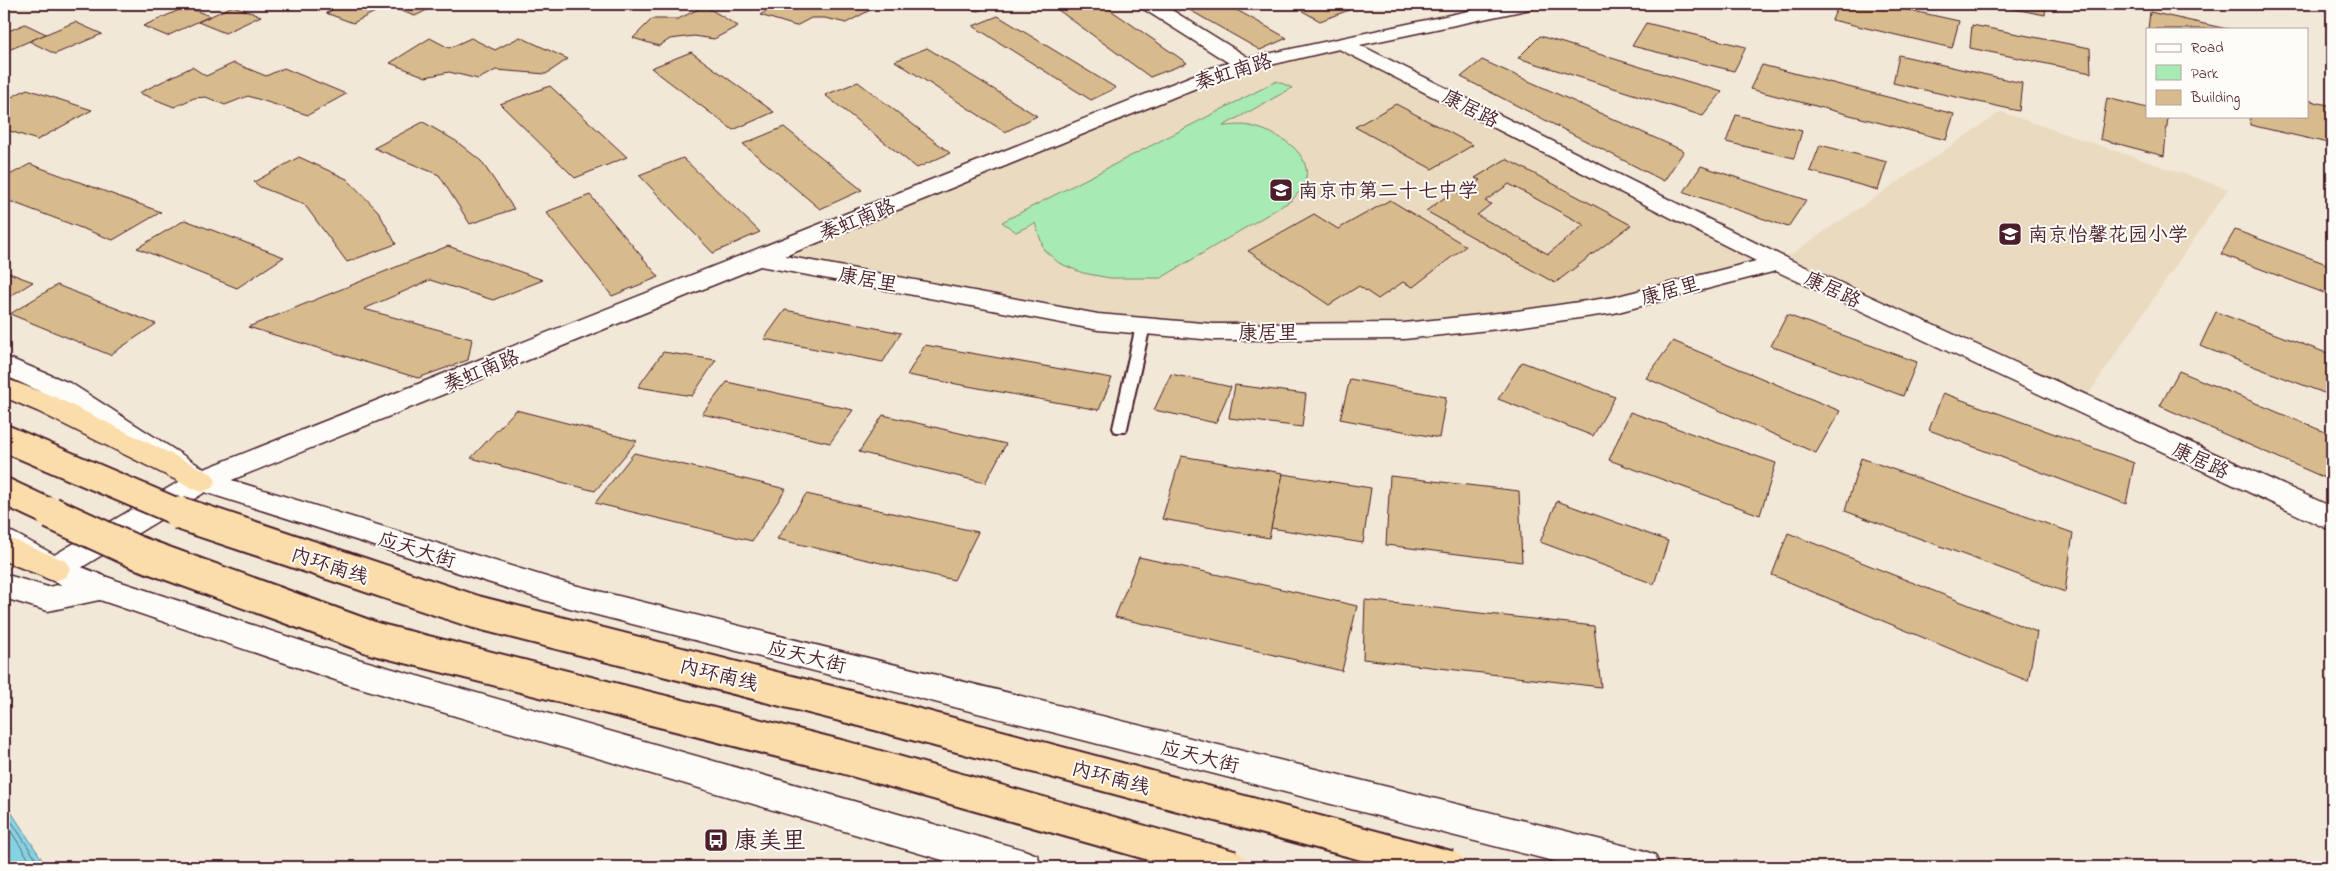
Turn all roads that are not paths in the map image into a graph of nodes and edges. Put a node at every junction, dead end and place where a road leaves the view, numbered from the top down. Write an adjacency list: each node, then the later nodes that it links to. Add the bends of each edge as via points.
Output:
1 (1149, 4): 4 (street)
2 (1526, 4): 3 (street, 秦虹南路)
3 (1341, 43): 4 (street, 秦虹南路); 6 (street, 康居路)
4 (1246, 65): 5 (street, 秦虹南路, via 1221,72)
5 (758, 258): 7 (street, 康居里, via 1098,322); 12 (street, 秦虹南路)
6 (1778, 263): 7 (street, 康居里, via 1614,305 1404,331 1214,332); 14 (street, 康居路)
7 (1143, 326): 10 (lane)
8 (4, 365): 12 (street, 应天大街, via 63,391)
9 (4, 387): 12 (highway)
10 (1120, 428)
11 (4, 438): 22 (highway, 内环南线, bridge, via 187,516 476,612 869,712)
12 (202, 481): 17 (street, 秦虹南路); 23 (street, 应天大街, via 566,595)
13 (4, 491): 21 (highway, bridge, via 136,552 374,639 843,757)
14 (2332, 520)
15 (4, 541): 17 (street)
16 (4, 548): 17 (highway)
17 (54, 569): 19 (street)
18 (4, 587): 19 (street, via 48,599)
19 (102, 588): 20 (street, via 344,669)
20 (1024, 867)
21 (1232, 867)
22 (1449, 867)
23 (1642, 867)

